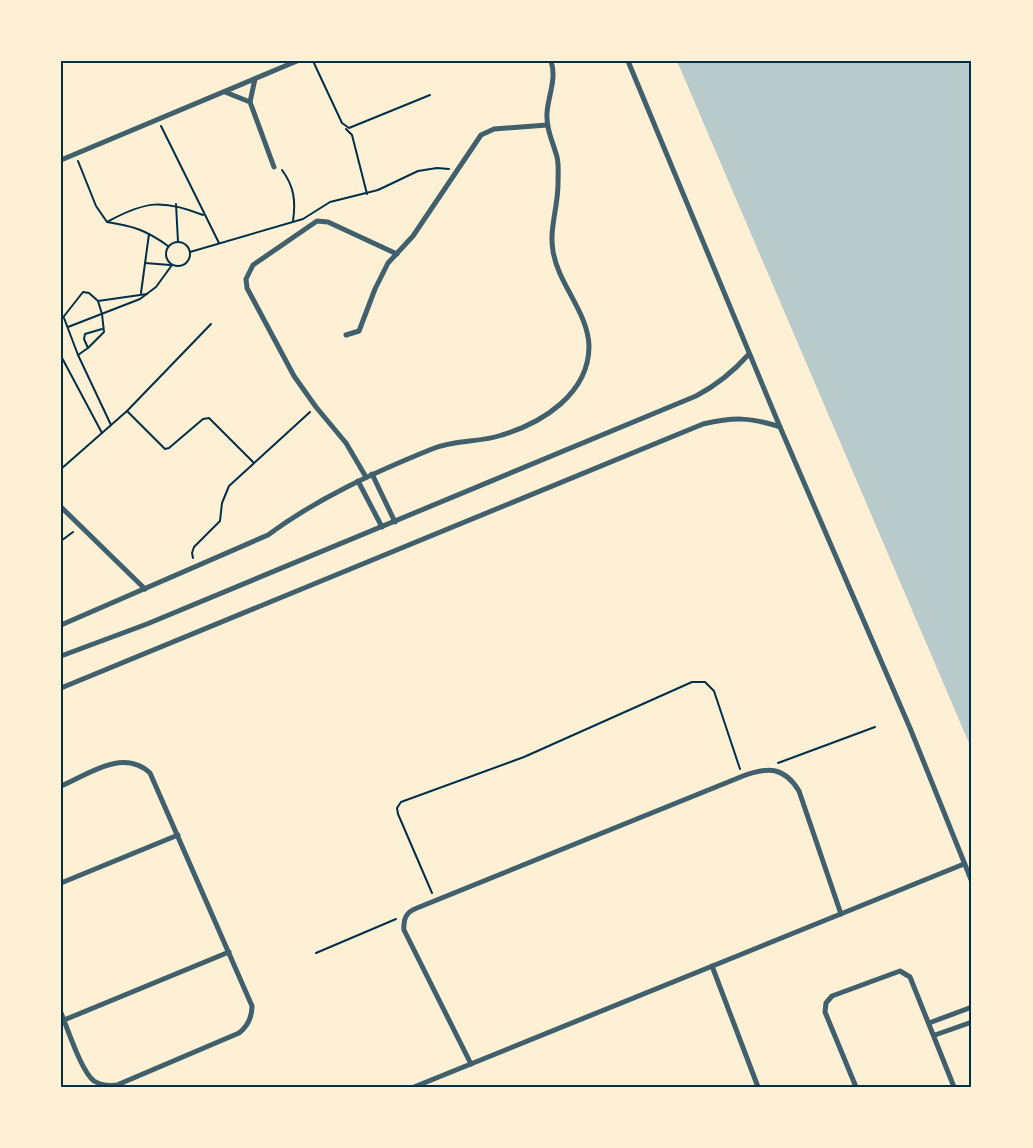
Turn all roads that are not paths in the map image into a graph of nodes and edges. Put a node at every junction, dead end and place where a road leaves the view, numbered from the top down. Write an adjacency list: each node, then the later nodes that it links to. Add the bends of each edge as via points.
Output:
1 (296, 61): 4 (street)
2 (551, 61): 7 (street, via 554,79)
3 (628, 61): 12 (street)
4 (255, 79): 5 (street); 6 (street)
5 (225, 92): 6 (street); 8 (street)
6 (250, 102): 9 (street)
7 (547, 125): 10 (street, via 488,131 481,135 413,236); 14 (street, via 557,159 553,252 588,339 587,360 580,379 563,402 540,419 502,435 444,444)
8 (61, 160)
9 (274, 167)
10 (397, 254): 11 (street, via 381,276 359,331); 15 (street, via 328,222 317,221 253,266 246,279 249,295 294,376 351,449)
11 (346, 335)
12 (749, 354): 13 (street); 18 (street, via 734,371 696,396)
13 (780, 428): 23 (street, via 755,419 729,418 703,424); 26 (street, via 910,728)
14 (372, 474): 15 (street); 18 (street)
15 (366, 477): 16 (street)
16 (358, 481): 19 (street); 20 (street, via 294,515 268,535)
17 (61, 507): 20 (street)
18 (395, 522): 19 (street)
19 (382, 527): 22 (street)
20 (145, 588): 21 (street)
21 (61, 625)
22 (61, 656)
23 (61, 688)
24 (61, 786): 25 (street, via 116,762 134,762 150,773)
25 (178, 835): 28 (street); 30 (street)
26 (964, 864): 27 (street); 29 (street)
27 (972, 882)
28 (61, 883)
29 (840, 914): 31 (street); 38 (street, via 799,791 786,776 775,770 761,769 435,900 407,914 404,930)
30 (229, 952): 34 (street); 34 (street, via 252,1006 250,1022 245,1028 117,1085 101,1084 87,1074)
31 (712, 966): 38 (street); 40 (street)
32 (972, 1007): 36 (street)
33 (61, 1013): 34 (street)
34 (64, 1020)
35 (972, 1022): 37 (street)
36 (929, 1023): 37 (street); 41 (street, via 910,977 900,971 829,999 825,1012)
37 (935, 1035): 42 (street)
38 (471, 1064): 39 (street)
39 (414, 1087)
40 (758, 1087)
41 (856, 1087)
42 (954, 1087)

